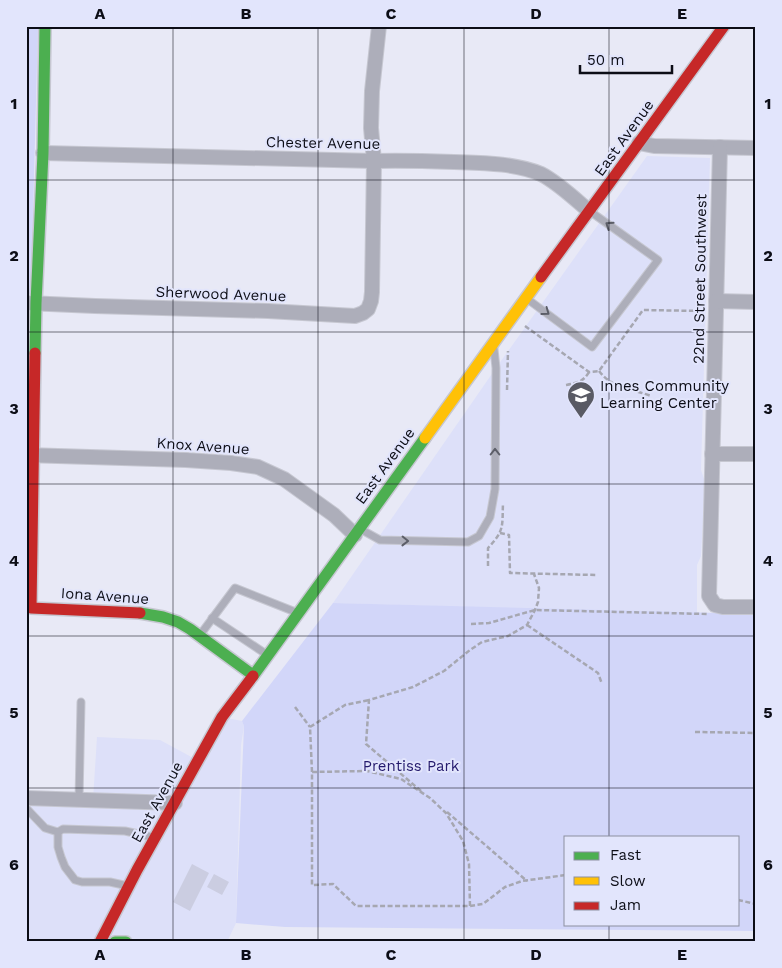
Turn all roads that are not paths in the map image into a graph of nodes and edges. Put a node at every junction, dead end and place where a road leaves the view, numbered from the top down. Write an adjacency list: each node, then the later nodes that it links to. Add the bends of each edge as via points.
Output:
1 (44, 26): 7 (main road)
2 (379, 26): 8 (street, Sherwood Avenue, via 372,91)
3 (724, 26): 4 (main road, East Avenue)
4 (639, 143): 5 (street); 9 (main road, East Avenue)
5 (720, 147): 6 (street); 11 (street, 22nd Street Southwest)
6 (756, 148)
7 (43, 153): 8 (street, Chester Avenue); 13 (main road)
8 (374, 161): 9 (street, Chester Avenue, via 470,162 522,168 542,175); 13 (street, Sherwood Avenue, via 371,301 368,309 355,316)
9 (589, 211): 10 (main road, East Avenue); 10 (lane, one-way to 9, via 592,347 658,260)
10 (526, 298): 14 (main road, East Avenue)
11 (716, 301): 12 (street); 15 (street, 22nd Street Southwest)
12 (756, 302)
13 (31, 303): 17 (main road, via 34,400)
14 (494, 342): 18 (main road, East Avenue); 18 (lane, one-way to 14, via 380,540 468,542 479,536 490,517 495,489)
15 (712, 454): 16 (street); 19 (street, 22nd Street Southwest, via 711,600 723,607)
16 (756, 454)
17 (30, 455): 18 (street, Knox Avenue, via 186,460 258,467 284,479); 20 (main road)
18 (357, 532): 21 (main road, East Avenue)
19 (756, 607)
20 (29, 608): 23 (main road, Iona Avenue, via 140,613 178,622)
21 (298, 614): 22 (lane, via 235,588); 24 (main road, East Avenue)
22 (212, 618): 23 (lane); 24 (lane)
23 (200, 636): 25 (main road, Iona Avenue)
24 (268, 655): 25 (main road, East Avenue)
25 (253, 675): 29 (main road, East Avenue, via 222,718)
26 (81, 702): 28 (lane)
27 (26, 798): 28 (street)
28 (79, 800): 29 (street)
29 (175, 803): 32 (main road, East Avenue)
30 (26, 808): 31 (lane, via 45,828)
31 (58, 832): 32 (lane, via 63,829 125,832); 33 (lane, via 61,857 75,880)
32 (155, 838): 33 (main road, East Avenue)
33 (129, 886): 34 (main road, East Avenue)
34 (100, 942)
35 (115, 942): 36 (main road)
36 (126, 942)

